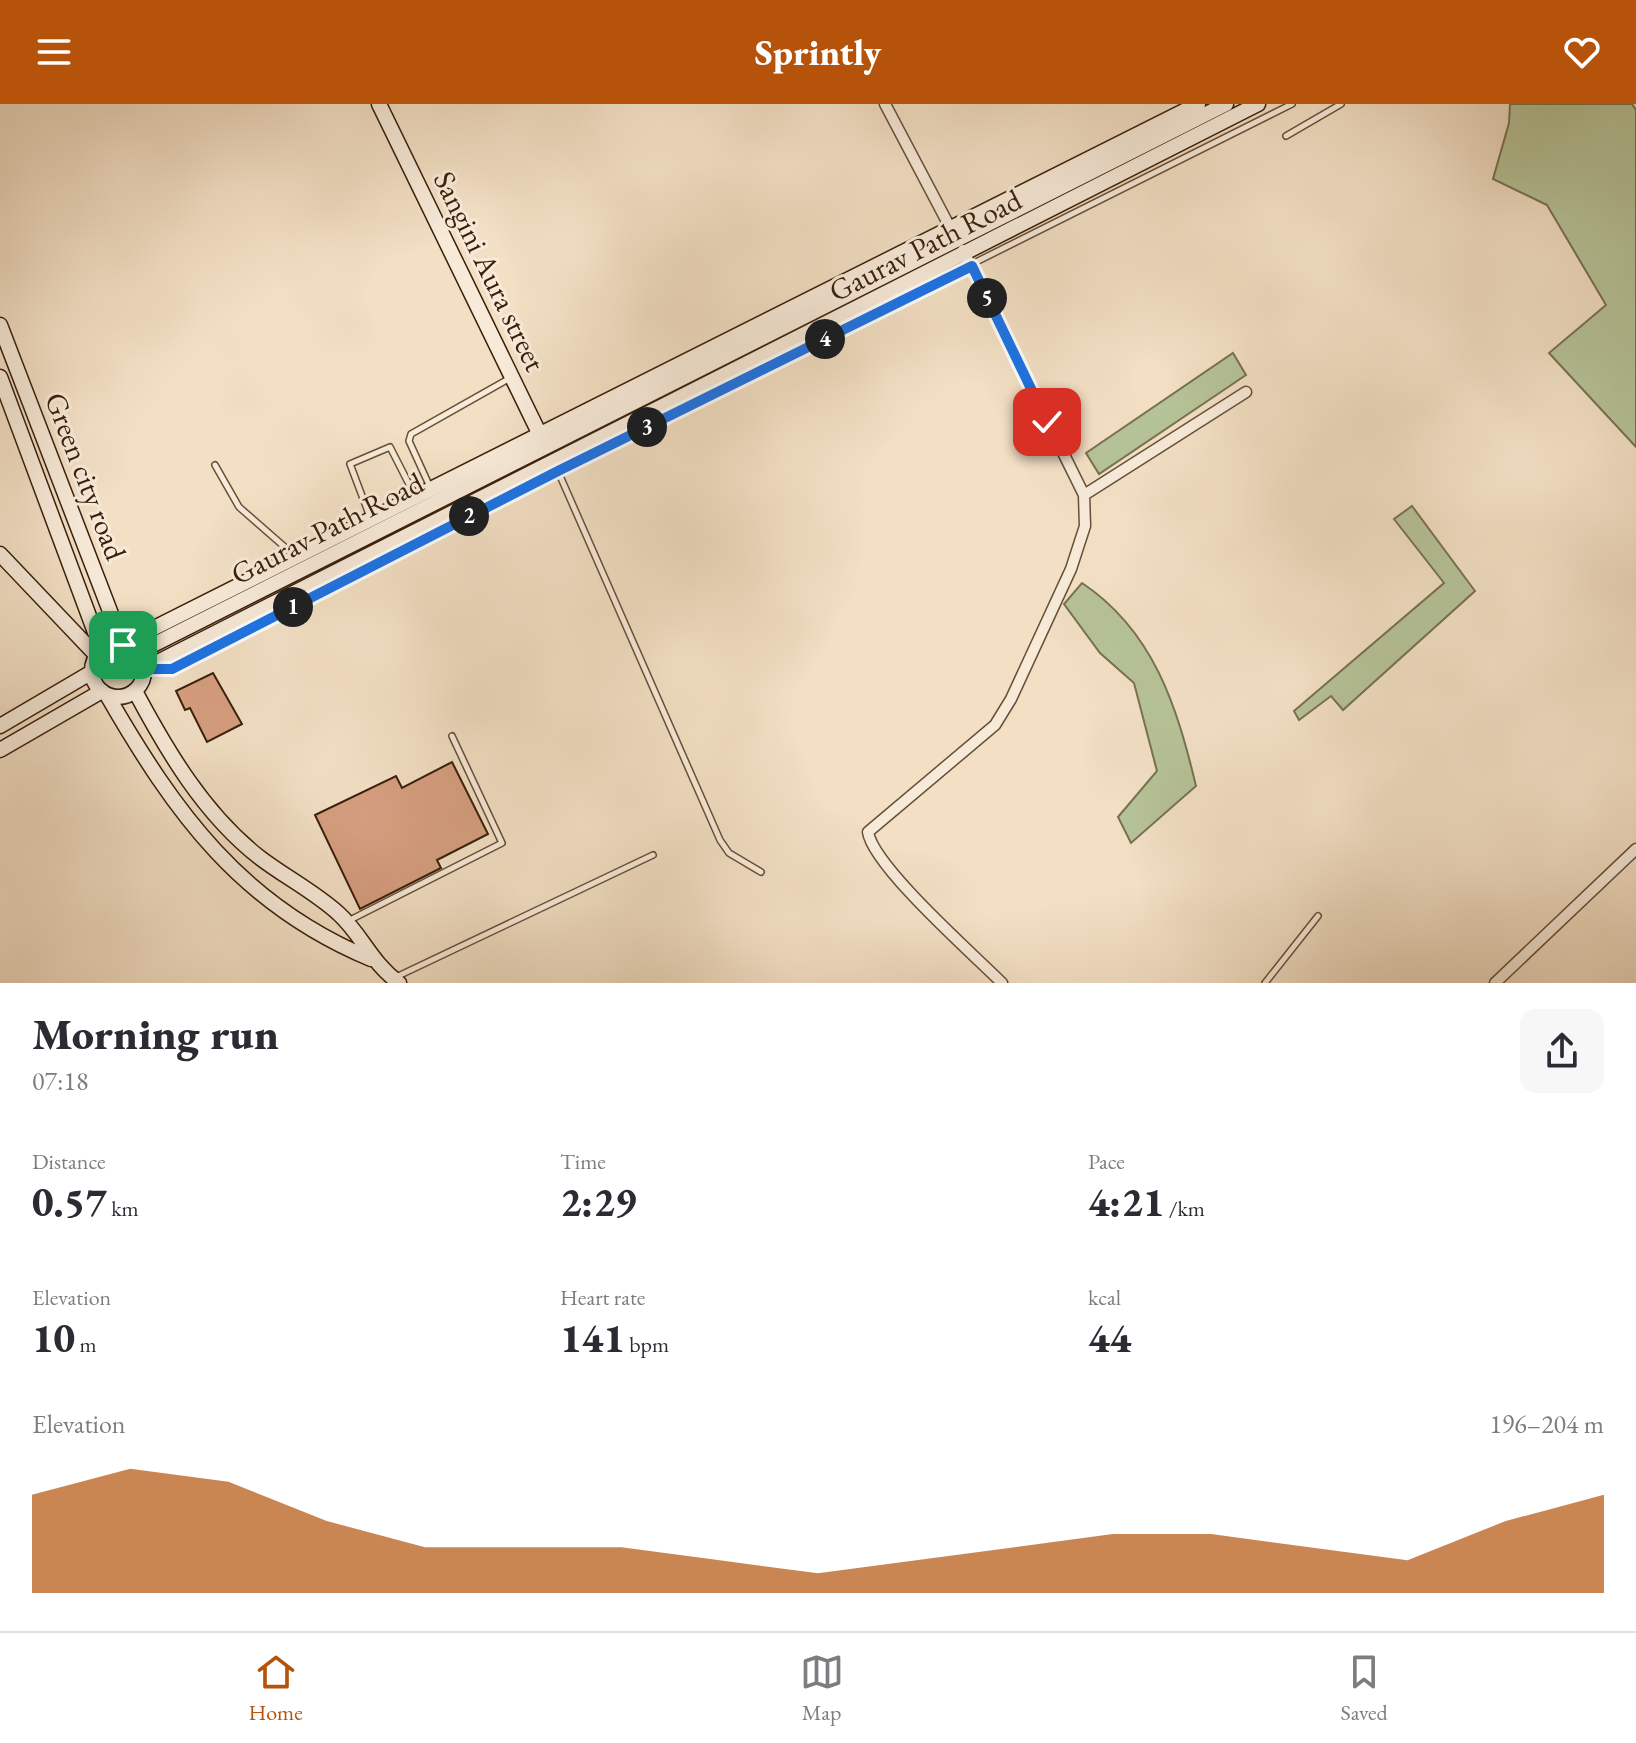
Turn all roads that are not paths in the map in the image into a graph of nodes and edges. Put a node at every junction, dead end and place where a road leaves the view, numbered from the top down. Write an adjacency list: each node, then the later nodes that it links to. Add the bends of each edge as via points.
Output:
1 (379, 104): 13 (main road, Sangini Aura street)
2 (885, 104): 9 (street, Gaurav Path Road)
3 (1198, 104): 9 (main road)
4 (1226, 104): 9 (main road, Gaurav Path Road)
5 (1258, 104): 10 (main road, Gaurav Path Road)
6 (1292, 104): 10 (lane)
7 (1341, 104): 8 (lane)
8 (1286, 136)
9 (953, 233): 10 (street, Gaurav Path Road); 15 (main road, Gaurav Path Road)
10 (969, 260): 17 (main road, Gaurav Path Road); 19 (street, Gaurav Path Road)
11 (0, 325): 24 (main road, Green city road)
12 (0, 377): 26 (main road, Green city road)
13 (512, 377): 15 (main road, Sangini Aura street); 18 (lane, via 411,434 409,441)
14 (1246, 392): 19 (street)
15 (543, 439): 17 (main road, Sangini Aura street); 18 (main road); 25 (main road, Gaurav Path Road)
16 (215, 465): 23 (lane, via 239,507)
17 (555, 466): 27 (main road, Gaurav Path Road); 38 (lane, via 720,840 729,853)
18 (430, 488): 20 (main road)
19 (1084, 495): 43 (street, via 1085,526 1071,569 995,725 868,832 870,847 888,868)
20 (415, 496): 21 (main road); 21 (lane, via 390,447 350,464)
21 (371, 518): 23 (main road)
22 (0, 554): 26 (main road)
23 (295, 557): 25 (main road, via 150,630)
24 (123, 645): 25 (main road); 26 (main road)
25 (141, 651): 27 (main road)
26 (99, 653): 28 (main road)
27 (146, 669): 29 (main road)
28 (92, 672): 30 (main road); 31 (main road)
29 (135, 691): 30 (main road, via 125,697); 34 (main road, via 176,763)
30 (104, 693): 33 (main road); 35 (main road)
31 (0, 726)
32 (452, 736): 40 (lane, via 502,843)
33 (0, 750)
34 (212, 812): 35 (main road); 40 (main road, via 257,856)
35 (195, 829): 41 (main road, via 234,873 285,914 330,942)
36 (1636, 849): 45 (street)
37 (653, 855): 42 (lane)
38 (761, 872)
39 (1318, 916): 44 (lane)
40 (346, 922): 41 (main road)
41 (372, 959): 42 (main road)
42 (396, 981)
43 (1002, 983)
44 (1265, 983)
45 (1495, 983)

